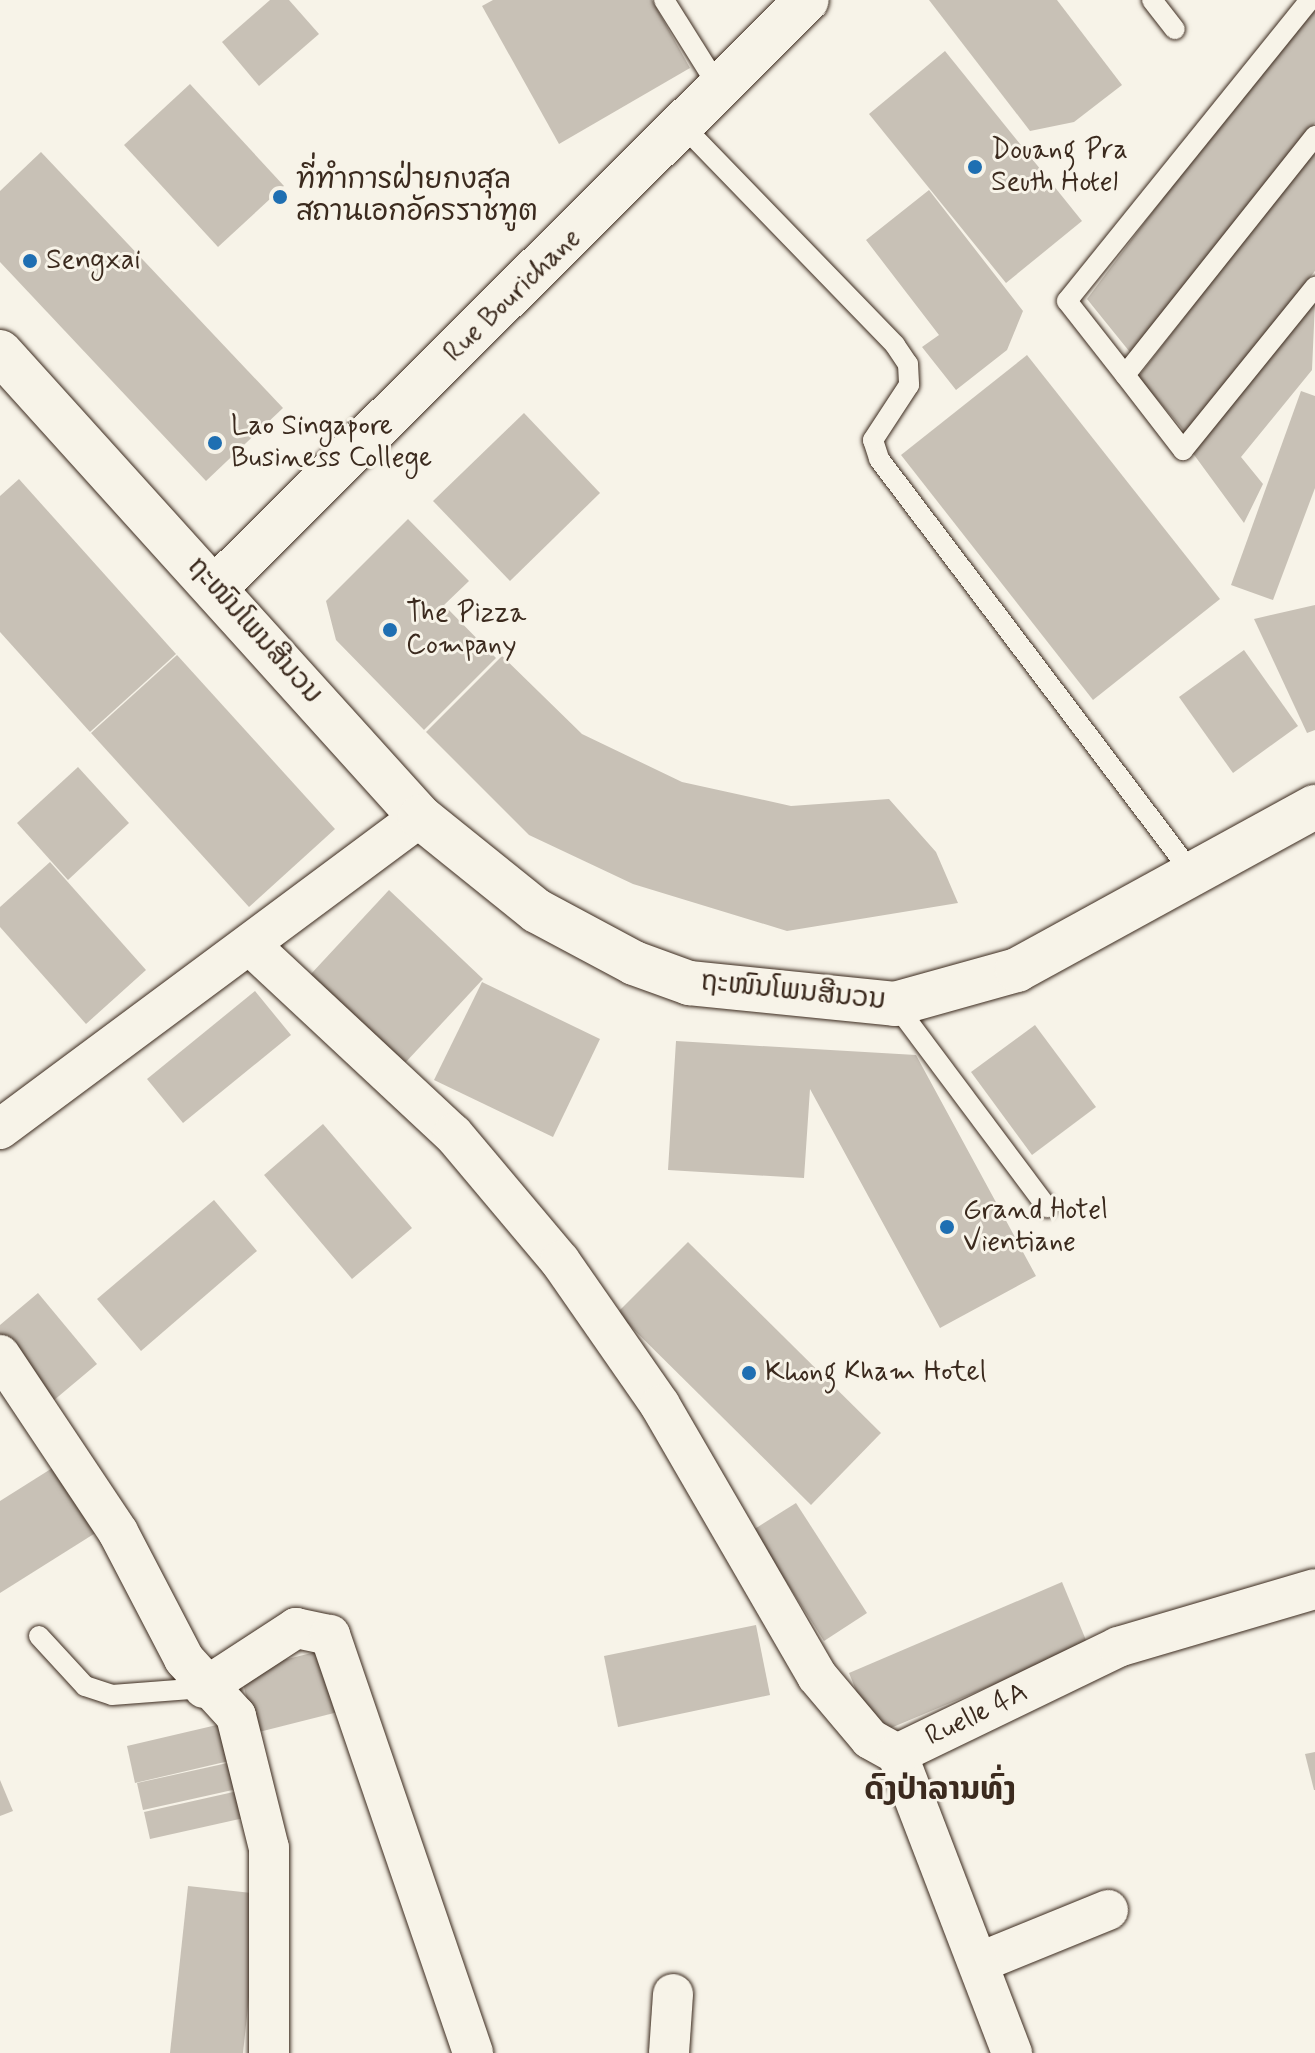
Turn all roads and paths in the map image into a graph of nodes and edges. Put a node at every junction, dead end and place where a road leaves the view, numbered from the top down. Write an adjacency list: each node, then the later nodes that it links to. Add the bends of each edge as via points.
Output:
1 (664, 0): 6 (lane)
2 (807, 0): 6 (street, Rue Bourichane)
3 (1152, 0): 5 (lane)
4 (1305, 2): 11 (lane, via 1067,301)
5 (1175, 29)
6 (721, 91): 7 (street, Rue Bourichane)
7 (685, 128): 12 (street, Rue Bourichane); 15 (lane, via 908,364 909,385 873,440 879,459)
8 (1315, 136): 11 (lane)
9 (1315, 287): 11 (lane, via 1183,450)
10 (0, 352): 12 (street, ຖະໜົນໂພນສີນວນ)
11 (1125, 375)
12 (215, 588): 14 (street, ຖະໜົນໂພນສີນວນ)
13 (1315, 807): 15 (street, ຖະໜົນໂພນສີນວນ)
14 (420, 817): 16 (street); 17 (street, ຖະໜົນໂພນສີນວນ, via 537,911 634,963 689,983)
15 (1192, 873): 17 (street, ຖະໜົນໂພນສີນວນ, via 1017,970)
16 (250, 945): 18 (street); 24 (street, via 453,1134 560,1261 660,1405 817,1676 870,1739)
17 (895, 1004): 19 (lane)
18 (0, 1129)
19 (1047, 1207)
20 (0, 1355): 23 (street, via 118,1532)
21 (1315, 1589): 24 (street, Ruelle 4A, via 1118,1647)
22 (39, 1636): 23 (lane, via 85,1686 112,1695)
23 (204, 1688): 28 (street, via 236,1716 261,1793 269,1848); 29 (street, via 296,1628 330,1635)
24 (897, 1754): 26 (street, Ruelle 4A, via 911,1803)
25 (1108, 1910): 26 (street)
26 (983, 1961): 31 (street, Ruelle 4A)
27 (673, 1994): 30 (street)
28 (269, 2053)
29 (473, 2053)
30 (669, 2053)
31 (1012, 2053)

